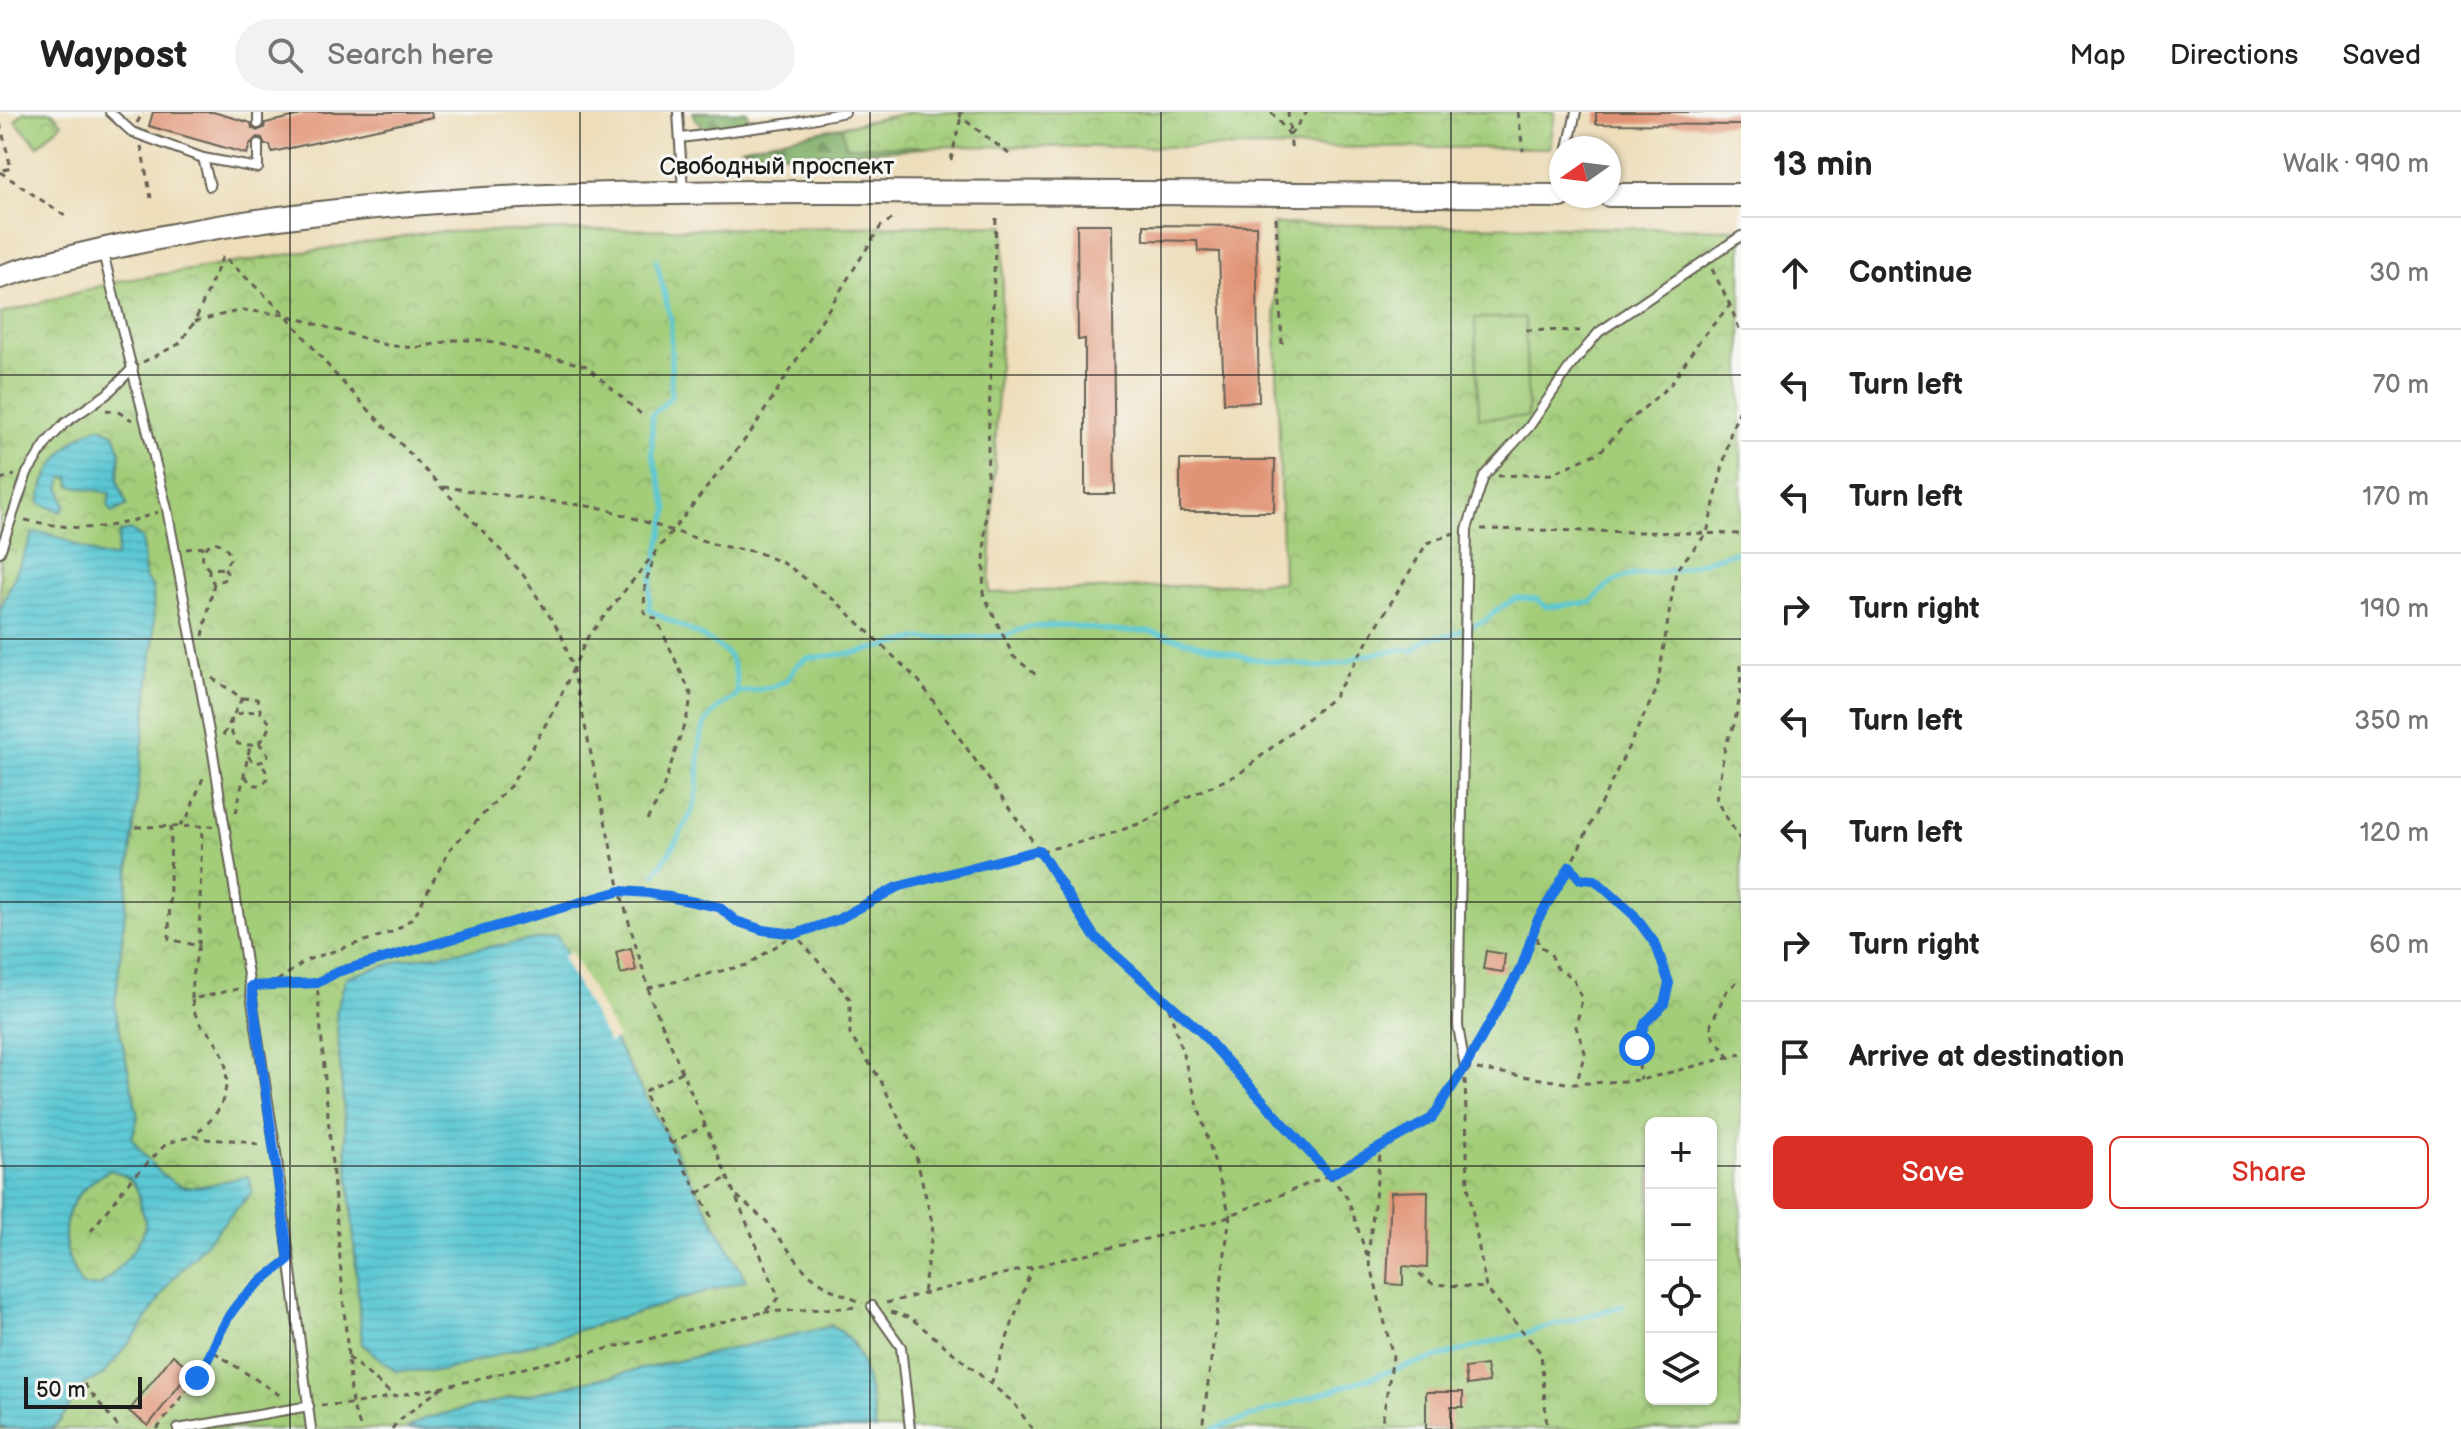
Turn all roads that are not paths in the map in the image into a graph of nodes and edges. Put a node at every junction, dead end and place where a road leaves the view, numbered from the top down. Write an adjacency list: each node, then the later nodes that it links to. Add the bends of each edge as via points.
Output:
1 (110, 112): 10 (lane, via 132,132)
2 (258, 112): 6 (lane)
3 (678, 112): 8 (lane)
4 (845, 112): 8 (lane)
5 (1576, 112): 7 (lane)
6 (258, 124)
7 (1571, 136)
8 (681, 138): 12 (lane)
9 (258, 144): 10 (lane, via 258,168)
10 (203, 158): 11 (lane)
11 (210, 186)
12 (683, 192): 15 (main road, Свободный проспект); 17 (main road, Свободный проспект, via 422,201 248,222)
13 (1621, 195): 14 (main road)
14 (1741, 195)
15 (1549, 196)
16 (1741, 236): 21 (lane, via 1599,332 1529,427 1484,476 1467,529 1458,1026)
17 (102, 250): 18 (main road, Свободный проспект); 19 (lane)
18 (0, 277)
19 (133, 368): 20 (lane, via 48,441 27,473); 23 (lane, via 167,509 213,753 276,1153)
20 (0, 552)
21 (1465, 1067)
22 (872, 1306): 26 (lane, via 901,1347)
23 (304, 1407): 24 (lane); 25 (lane)
24 (178, 1429)
25 (311, 1429)
26 (910, 1429)

